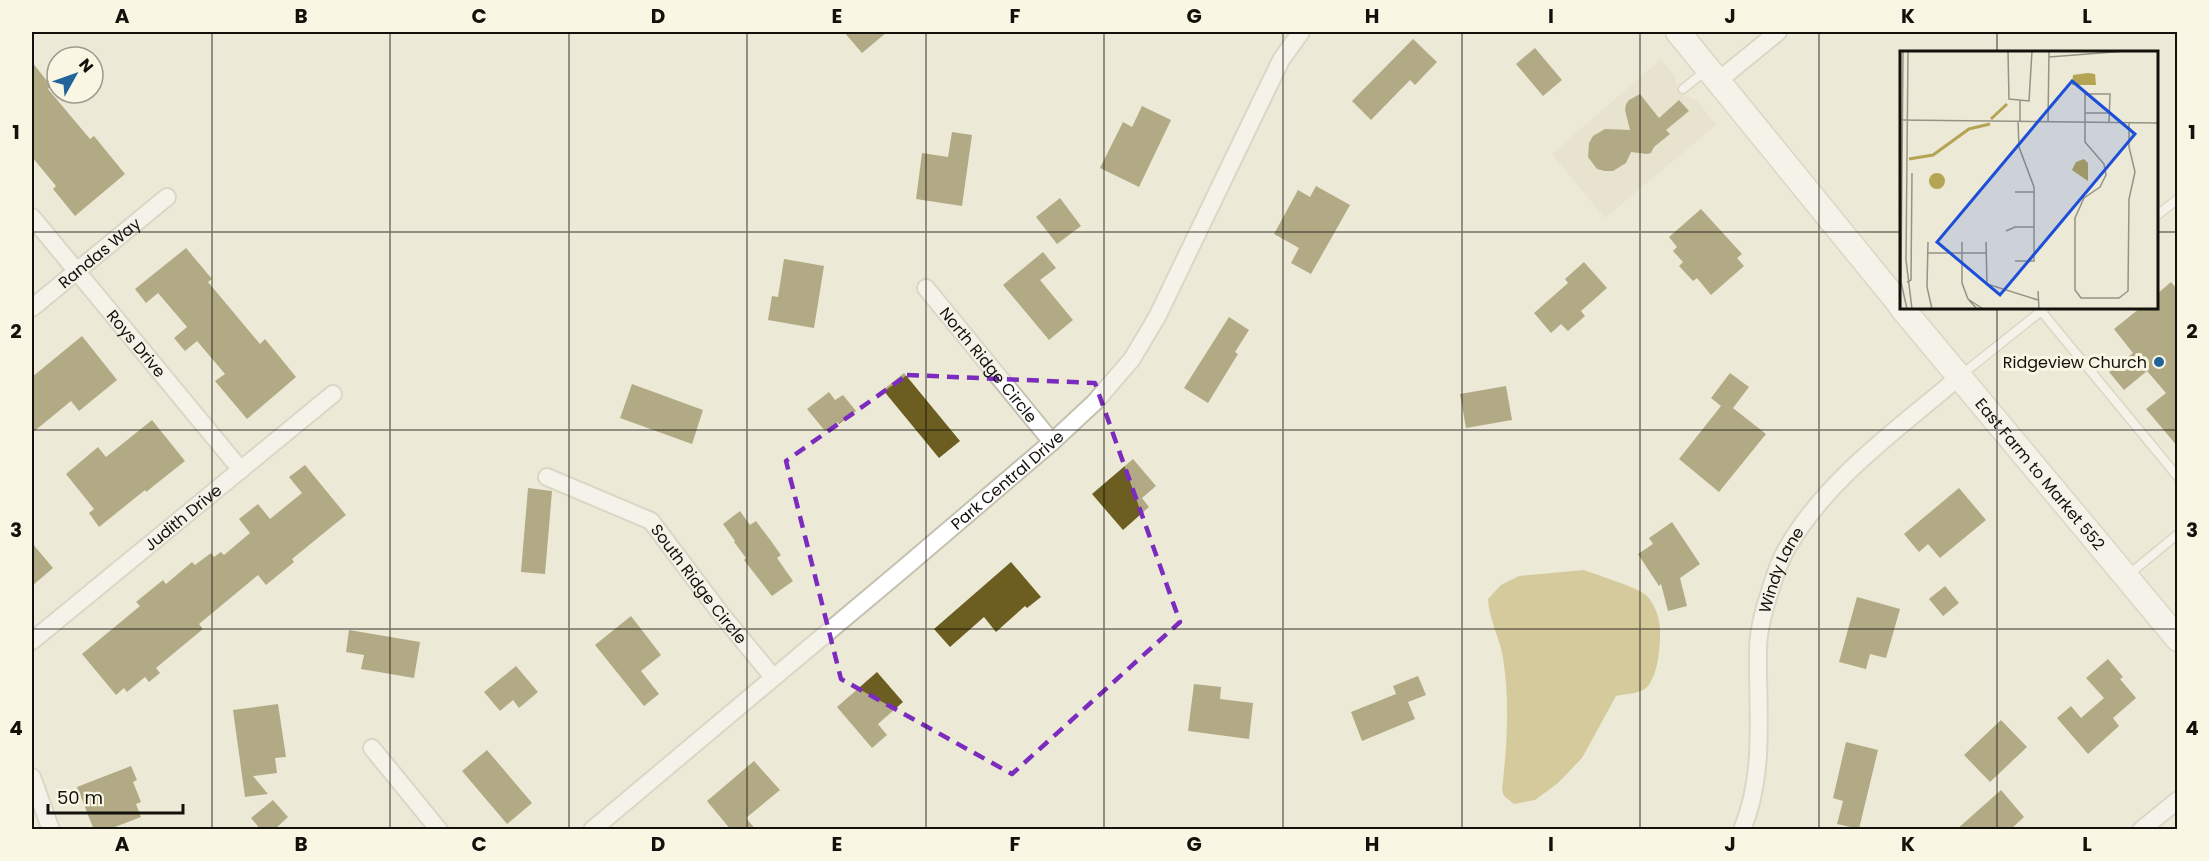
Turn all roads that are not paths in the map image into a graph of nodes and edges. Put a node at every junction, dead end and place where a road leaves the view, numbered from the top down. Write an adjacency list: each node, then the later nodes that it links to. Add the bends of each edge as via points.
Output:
1 (1301, 32): 18 (street, Park Central Drive, via 1281,60 1157,317 1131,359 1095,402)
2 (1678, 32): 4 (main road, East Farm to Market 552)
3 (1778, 32): 4 (street)
4 (1713, 75): 5 (lane); 12 (main road, East Farm to Market 552)
5 (1683, 89)
6 (167, 197): 10 (street, Randas Way)
7 (2178, 199): 8 (lane)
8 (2158, 215)
9 (32, 218): 10 (street, Roys Drive)
10 (76, 271): 13 (street, Randas Way); 19 (street, Roys Drive)
11 (926, 288): 18 (street, North Ridge Circle)
12 (1900, 305)
13 (32, 308)
14 (1904, 309): 16 (main road, East Farm to Market 552)
15 (2043, 309): 16 (lane); 21 (lane)
16 (1959, 378): 23 (main road, East Farm to Market 552); 33 (street, Windy Lane, via 1850,470 1810,512 1781,560 1765,606 1758,648 1758,775)
17 (333, 394): 19 (street, Judith Drive)
18 (1052, 442): 26 (street, Park Central Drive)
19 (241, 470): 25 (street, Judith Drive)
20 (547, 477): 26 (street, South Ridge Circle, via 651,521)
21 (2178, 477)
22 (2178, 534): 23 (lane)
23 (2125, 578): 24 (main road, East Farm to Market 552)
24 (2178, 639)
25 (32, 642)
26 (773, 677): 32 (street, Park Central Drive)
27 (372, 748): 31 (street)
28 (32, 777): 30 (street)
29 (2178, 800): 34 (street)
30 (51, 830)
31 (439, 830)
32 (592, 830)
33 (1742, 830)
34 (2141, 830)

